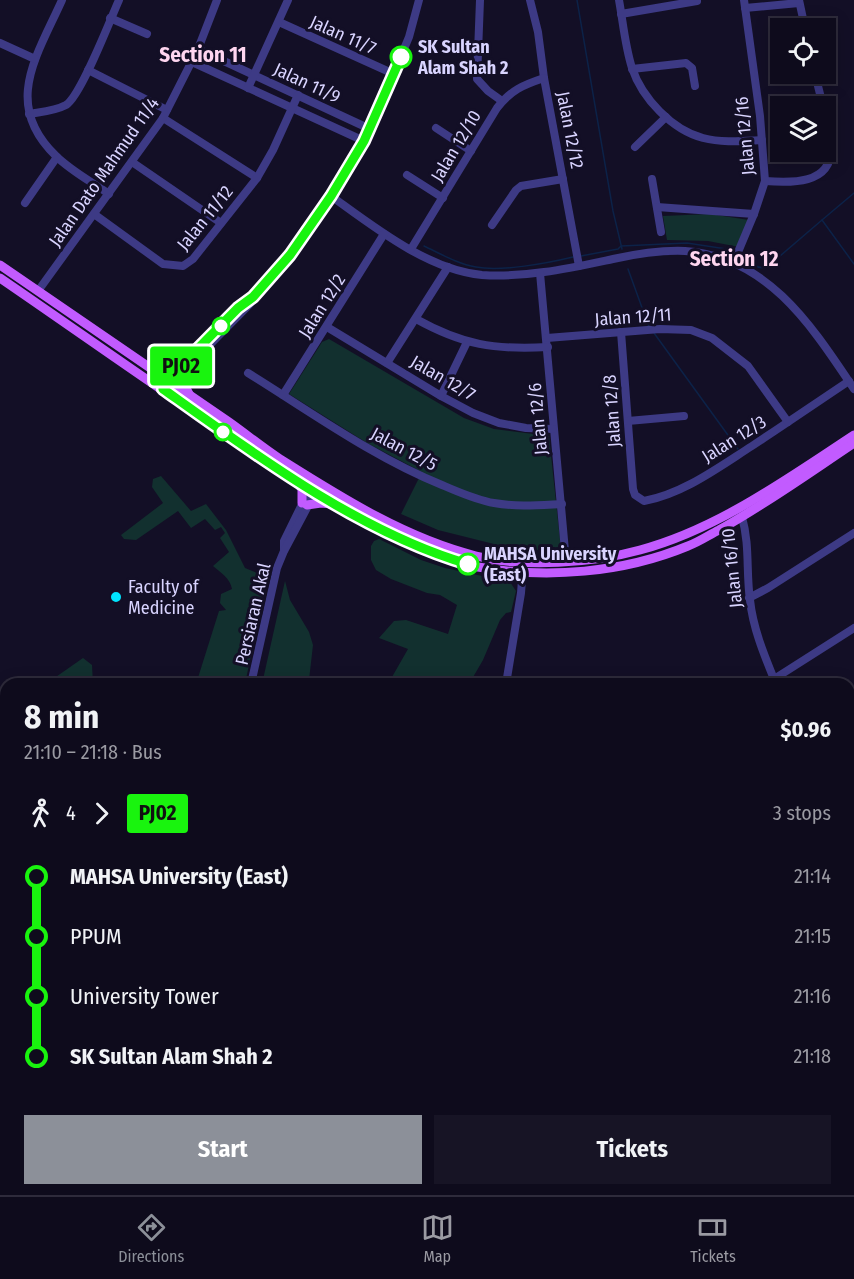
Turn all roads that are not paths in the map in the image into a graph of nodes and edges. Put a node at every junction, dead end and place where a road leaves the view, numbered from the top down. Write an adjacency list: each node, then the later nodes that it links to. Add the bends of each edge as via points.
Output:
1 (62, 0): 19 (street)
2 (119, 0): 13 (street)
3 (217, 0): 18 (street, Jalan Dato Mahmud 11/4)
4 (288, 0): 15 (street)
5 (419, 0): 23 (street)
6 (480, 0): 29 (street, via 477,79)
7 (530, 0): 25 (street, Jalan 12/12)
8 (619, 0): 12 (street)
9 (698, 1): 12 (street)
10 (799, 2): 11 (street); 14 (street)
11 (744, 4): 37 (street, Jalan 12/16)
12 (621, 14): 21 (street)
13 (110, 18): 16 (street); 22 (street)
14 (803, 18)
15 (279, 22): 23 (street, Jalan 11/7); 24 (street)
16 (147, 34)
17 (0, 43): 19 (street)
18 (198, 49): 20 (street, Jalan Dato Mahmud 11/4); 24 (street, Jalan 11/9)
19 (35, 59): 32 (street, via 27,87)
20 (192, 62): 27 (street, Jalan 11/9); 31 (street, Jalan Dato Mahmud 11/4)
21 (632, 69): 26 (street, via 689,64); 33 (street)
22 (88, 70): 31 (street); 32 (street, via 70,102)
23 (394, 74): 36 (street)
24 (254, 75): 27 (street); 28 (street, Jalan 11/9)
25 (544, 78): 29 (street, Jalan 12/10, via 522,86); 47 (street, Jalan 12/12)
26 (695, 86)
27 (248, 88): 30 (street, Jalan 11/9)
28 (298, 95): 30 (street, Jalan 11/12); 36 (street, Jalan 11/9)
29 (502, 101): 40 (street, Jalan 12/10)
30 (292, 108): 38 (street, Jalan 11/9); 45 (street, Jalan 11/12)
31 (167, 110): 34 (street, Jalan Dato Mahmud 11/4)
32 (29, 114): 41 (street)
33 (666, 117): 37 (street, via 701,137 726,142); 39 (street)
34 (163, 118): 42 (street, Jalan Dato Mahmud 11/4); 45 (street)
35 (436, 128): 40 (street)
36 (370, 129): 38 (street)
37 (762, 140): 48 (street, Jalan 12/16)
38 (364, 141): 50 (street)
39 (635, 147)
40 (471, 151): 51 (street, Jalan 12/10)
41 (57, 158): 49 (street); 52 (street)
42 (132, 162): 49 (street, Jalan Dato Mahmud 11/4); 56 (street)
43 (829, 162): 48 (street, via 810,180)
44 (406, 176): 51 (street)
45 (257, 178): 56 (street, Jalan 11/12)
46 (652, 178): 53 (street)
47 (563, 179): 57 (street, via 521,186); 63 (street, Jalan 12/12)
48 (765, 181): 55 (street, Jalan 12/16)
49 (109, 194): 54 (street, Jalan Dato Mahmud 11/4)
50 (331, 196): 59 (street); 75 (street, via 249,305)
51 (443, 198): 60 (street, Jalan 12/10)
52 (25, 203)
53 (657, 207): 55 (street); 58 (street)
54 (94, 214): 56 (street, Jalan 11/12, via 159,262 174,266 183,266 193,259); 67 (street, Jalan Dato Mahmud 11/4)
55 (754, 214): 61 (street, Jalan 12/16)
56 (221, 223)
57 (492, 225)
58 (661, 232)
59 (384, 234): 60 (street); 69 (street, Jalan 12/2)
60 (411, 249): 64 (street)
61 (734, 264): 63 (street, via 687,251 665,251); 77 (street, via 748,269 798,310)
62 (0, 265): 67 (main road)
63 (579, 266): 65 (street)
64 (447, 267): 65 (street, via 482,275); 68 (street)
65 (540, 273): 72 (street, Jalan 12/6)
66 (0, 278): 79 (main road)
67 (38, 291): 74 (main road)
68 (416, 319): 71 (street, Jalan 12/11); 73 (street)
69 (327, 327): 73 (street, Jalan 12/7); 81 (street, Jalan 12/2)
70 (621, 332): 72 (street, Jalan 12/11); 85 (street, Jalan 12/8); 86 (street, Jalan 12/11, via 691,330 712,338 754,372)
71 (467, 342): 72 (street, Jalan 12/11, via 504,348); 82 (street)
72 (547, 342): 88 (street, Jalan 12/6)
73 (387, 363): 82 (street, Jalan 12/7)
74 (147, 367): 75 (main road); 78 (main road)
75 (182, 368): 78 (street); 83 (main road, via 184,384)
76 (248, 373): 81 (street, Jalan 12/5)
77 (849, 381): 80 (street); 86 (street, Jalan 12/3)
78 (169, 382): 79 (street); 83 (main road)
79 (163, 389): 94 (main road)
80 (854, 389)
81 (284, 395): 99 (street, Jalan 12/5, via 366,447 462,494 493,503)
82 (441, 396): 88 (street, Jalan 12/7, via 500,423)
83 (192, 398): 93 (main road)
84 (684, 416): 85 (street)
85 (628, 421): 96 (street, Jalan 12/8)
86 (788, 422): 96 (street, Jalan 12/3, via 675,491 644,501 639,500)
87 (854, 428): 97 (main road, via 775,480)
88 (553, 429): 99 (street, Jalan 12/6)
89 (854, 435): 92 (main road)
90 (854, 443): 92 (main road)
91 (854, 450): 97 (main road, via 784,496)
92 (817, 463): 97 (main road)
93 (293, 466): 95 (main road); 101 (main road)
94 (293, 477): 95 (main road); 98 (main road, via 302,489)
95 (313, 489): 98 (street, Persiaran Akal); 100 (main road); 101 (main road)
96 (633, 489)
97 (762, 500): 102 (main road); 105 (main road, via 640,550)
98 (304, 504): 100 (main road); 109 (street, Persiaran Akal, via 284,541)
99 (562, 504): 105 (street, Jalan 12/6)
100 (337, 505): 106 (main road, via 407,543 441,556)
101 (357, 506): 104 (main road, via 441,545 478,556)
102 (742, 517): 106 (main road, via 689,546 615,567); 107 (street, Jalan 16/10, via 749,554)
103 (854, 533): 107 (street)
104 (523, 561): 105 (main road); 106 (street)
105 (566, 562)
106 (522, 572): 110 (street)
107 (749, 598): 111 (street, Jalan 16/10, via 753,621)
108 (854, 628): 112 (street)
109 (252, 678)
110 (507, 678)
111 (774, 678)
112 (779, 678)

